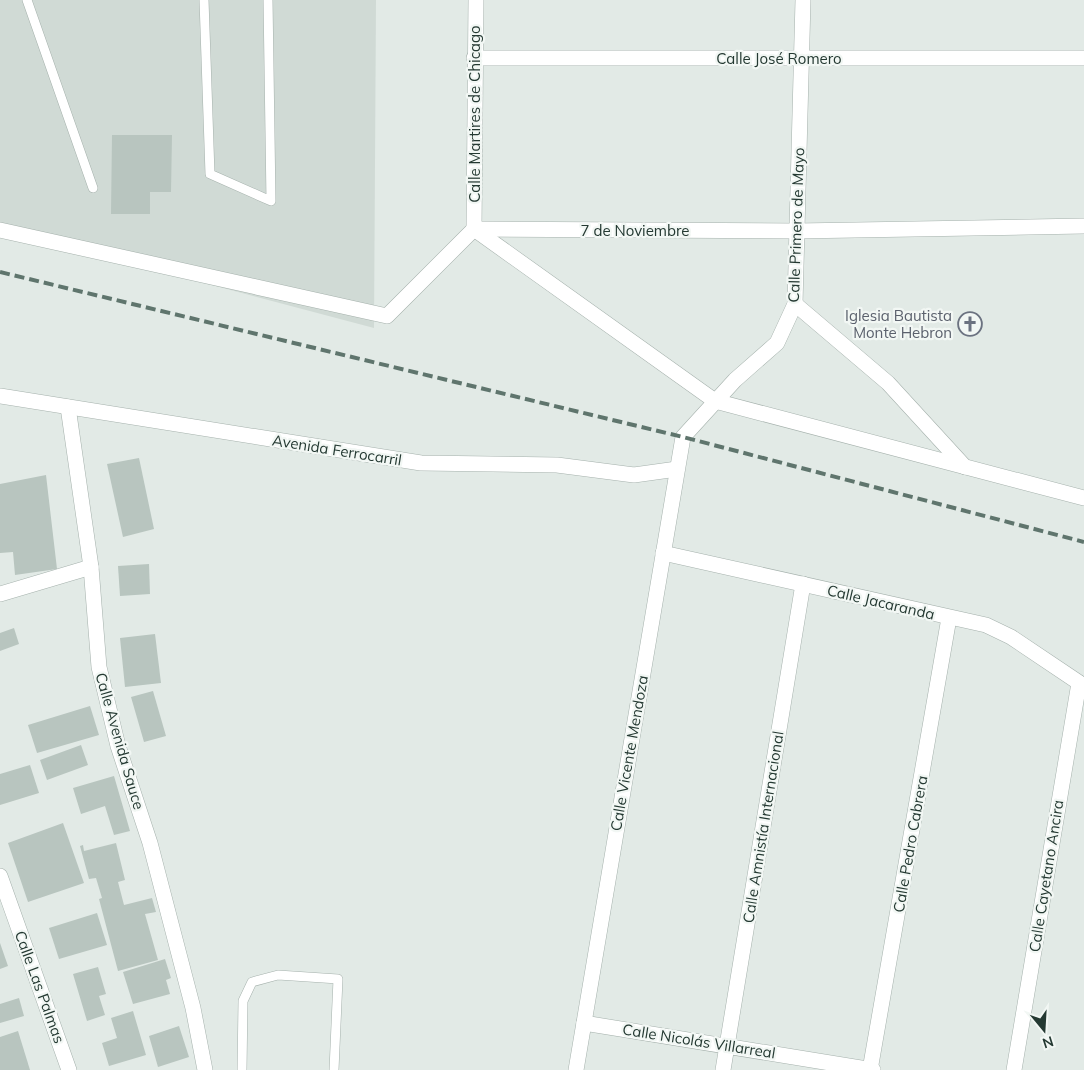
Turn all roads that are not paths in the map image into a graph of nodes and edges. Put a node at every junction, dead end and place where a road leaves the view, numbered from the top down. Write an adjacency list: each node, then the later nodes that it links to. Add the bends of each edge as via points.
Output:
1 (28, 0): 9 (lane)
2 (204, 0): 3 (lane, via 210,174 271,201)
3 (268, 0)
4 (476, 0): 6 (street, Calle Martires de Chicago)
5 (803, 0): 7 (street, Calle Primero de Mayo)
6 (474, 58): 7 (street, Calle José Romero); 11 (street, Calle Martires de Chicago)
7 (801, 58): 8 (street, Calle José Romero); 13 (street, Calle Primero de Mayo)
8 (1084, 58)
9 (93, 188)
10 (1084, 226): 13 (street, 7 de Noviembre)
11 (474, 229): 12 (street, via 387,316); 13 (street, 7 de Noviembre); 16 (street)
12 (0, 230)
13 (797, 231): 14 (street, Calle Primero de Mayo)
14 (795, 304): 16 (street, Calle Primero de Mayo, via 777,343); 19 (street, via 888,383)
15 (0, 396): 17 (street, Avenida Ferrocarril)
16 (715, 401): 18 (street, Calle Primero de Mayo); 19 (street)
17 (68, 406): 20 (street, Avenida Ferrocarril, via 422,463 558,465 634,474); 23 (street, Calle Avenida Sauce)
18 (683, 436): 20 (street, Calle Vicente Mendoza)
19 (965, 467): 21 (street)
20 (677, 469): 22 (street, Calle Vicente Mendoza)
21 (1084, 498)
22 (663, 552): 24 (street, Calle Jacaranda); 29 (street, Calle Vicente Mendoza)
23 (91, 567): 25 (street); 32 (street, Calle Avenida Sauce, via 99,667 108,708 150,843 193,1008)
24 (803, 584): 26 (street, Calle Jacaranda); 30 (street, Calle Amnistía Internacional)
25 (0, 594)
26 (949, 618): 27 (street, Calle Jacaranda, via 986,625 1011,637); 37 (street, Calle Pedro Cabrera)
27 (1081, 685): 38 (street, Calle Cayetano Ancira)
28 (0, 876): 31 (street, Calle Las Palmas)
29 (584, 1022): 30 (street, Calle Nicolás Villarreal); 35 (street, Calle Vicente Mendoza)
30 (727, 1046): 36 (street, Calle Amnistía Internacional); 37 (street, Calle Nicolás Villarreal)
31 (69, 1070)
32 (205, 1070)
33 (242, 1070): 34 (lane, via 242,1001 252,982 278,975 338,979)
34 (334, 1070)
35 (576, 1070)
36 (723, 1070)
37 (871, 1070)
38 (1014, 1070)

